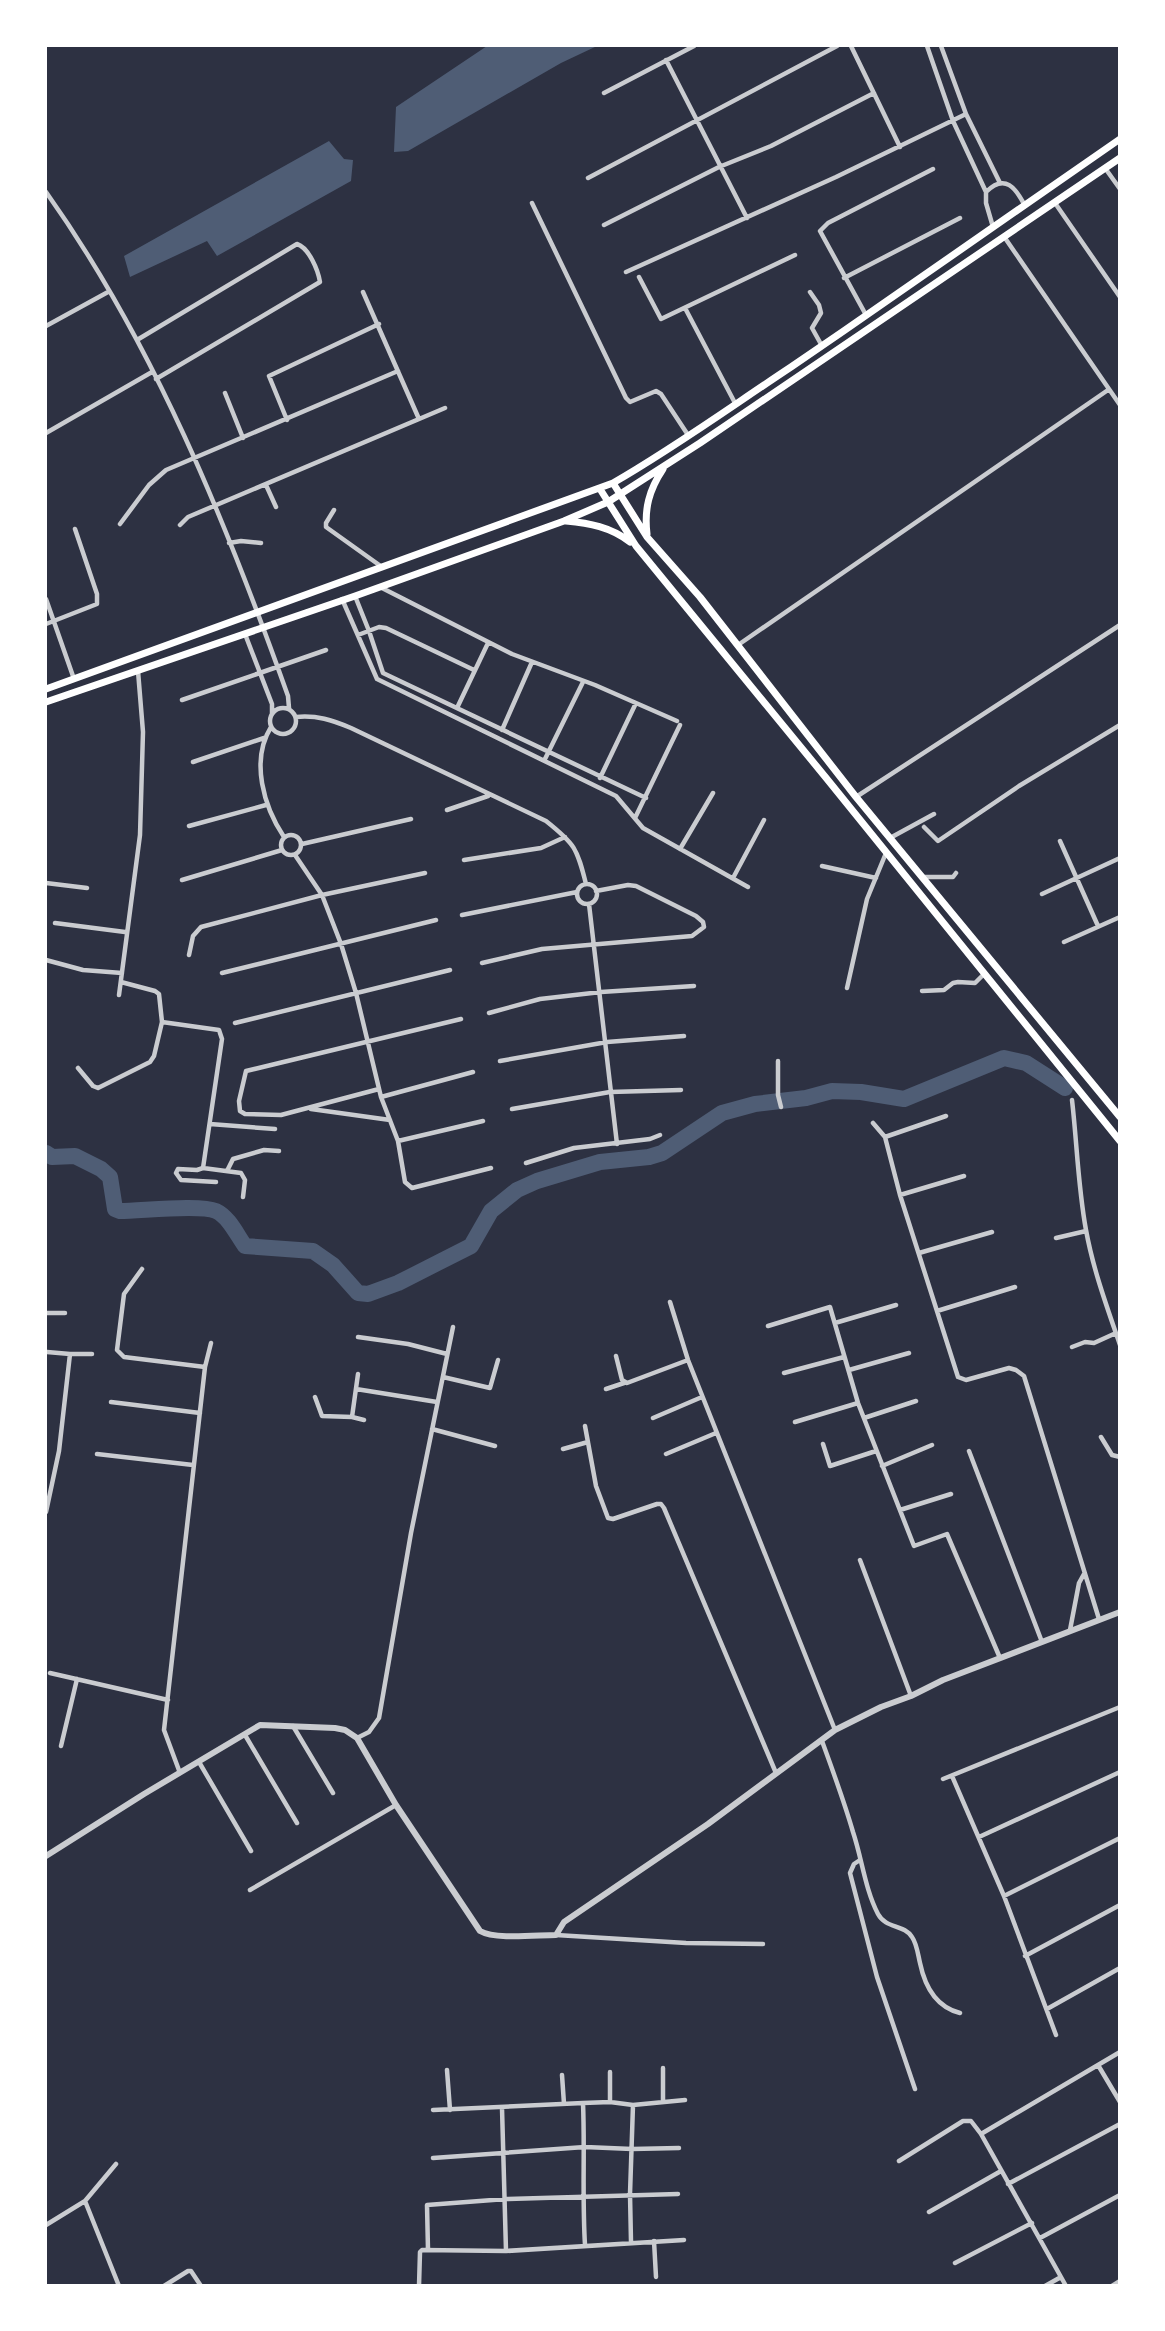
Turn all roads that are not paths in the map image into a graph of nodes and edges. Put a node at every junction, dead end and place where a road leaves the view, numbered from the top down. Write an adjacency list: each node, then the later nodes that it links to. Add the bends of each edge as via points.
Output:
1 (694, 46): 6 (street)
2 (837, 46): 10 (street)
3 (850, 46): 8 (street)
4 (927, 46): 11 (street)
5 (941, 46): 9 (street)
6 (666, 60): 7 (street); 10 (street)
7 (604, 93)
8 (874, 93): 13 (street); 15 (street)
9 (966, 114): 11 (street); 19 (street)
10 (696, 120): 15 (street); 18 (street)
11 (953, 121): 13 (street); 22 (street)
12 (1119, 139): 25 (main road)
13 (900, 147): 26 (street)
14 (1119, 158): 16 (main road)
15 (719, 167): 26 (street); 28 (street)
16 (1105, 168): 20 (street); 24 (main road)
17 (933, 169): 36 (street, via 822,229)
18 (588, 178)
19 (1000, 183): 22 (street); 25 (street, via 1014,188)
20 (1119, 189)
21 (46, 192): 37 (street)
22 (986, 192): 29 (street)
23 (532, 203): 58 (street, via 626,398 630,402 656,391)
24 (1055, 203): 30 (main road); 40 (street)
25 (1025, 206): 29 (main road)
26 (747, 218): 34 (street)
27 (960, 218): 36 (street)
28 (604, 225)
29 (993, 228): 31 (main road)
30 (1005, 238): 33 (main road); 50 (street)
31 (967, 247): 33 (main road); 42 (main road)
32 (795, 255): 41 (street)
33 (974, 259): 61 (main road)
34 (626, 272)
35 (639, 276): 41 (street, via 661,319)
36 (845, 278): 42 (street)
37 (108, 292): 44 (street); 45 (street)
38 (363, 292): 43 (street)
39 (810, 292): 46 (street, via 821,313 812,328)
40 (1119, 297)
41 (685, 308): 52 (street)
42 (866, 316): 46 (main road)
43 (379, 324): 47 (street); 56 (street, via 269,376)
44 (46, 326)
45 (137, 340): 48 (street); 49 (street, via 298,244 318,272 320,282)
46 (822, 346): 52 (main road)
47 (398, 371): 55 (street); 56 (street)
48 (152, 372): 49 (street); 57 (street)
49 (156, 379): 60 (street)
50 (1108, 390): 53 (street); 95 (street)
51 (225, 393): 59 (street)
52 (736, 404): 58 (main road)
53 (1119, 405)
54 (445, 408): 55 (street)
55 (419, 419): 63 (street)
56 (287, 420): 59 (street)
57 (46, 433)
58 (688, 435): 62 (main road)
59 (243, 438): 60 (street)
60 (194, 458): 67 (street); 71 (street, via 166,470 149,485)
61 (665, 466): 65 (main road); 74 (main road, via 650,492 645,516)
62 (613, 483): 64 (main road); 65 (main road)
63 (266, 485): 67 (street); 68 (street)
64 (600, 489): 66 (main road); 78 (main road)
65 (620, 495): 66 (main road); 74 (main road)
66 (608, 502): 70 (main road); 77 (main road)
67 (215, 507): 72 (street); 75 (street)
68 (276, 507)
69 (334, 510): 78 (street, via 326,527)
70 (564, 521): 77 (main road, via 601,527); 80 (main road)
71 (120, 524)
72 (180, 525)
73 (75, 528): 87 (street, via 98,599 94,607)
74 (648, 537): 95 (main road)
75 (229, 543): 76 (street); 86 (street)
76 (261, 543)
77 (636, 547): 145 (main road)
78 (383, 568): 79 (main road)
79 (348, 581): 81 (main road); 82 (main road)
80 (379, 587): 82 (main road); 94 (street)
81 (325, 588): 85 (main road); 86 (main road)
82 (355, 596): 84 (main road); 91 (street)
83 (46, 599): 87 (street)
84 (342, 600): 85 (main road); 93 (street)
85 (330, 604): 90 (main road)
86 (258, 614): 90 (street); 103 (main road)
87 (53, 621): 88 (street); 103 (street)
88 (46, 624)
89 (1119, 625): 128 (street)
90 (264, 628): 92 (main road); 98 (street)
91 (369, 631): 93 (street); 100 (street, via 387,628); 102 (street)
92 (245, 634): 99 (main road); 101 (street)
93 (358, 635): 104 (street)
94 (488, 643): 97 (street); 100 (street)
95 (737, 645): 128 (main road)
96 (326, 650): 98 (street)
97 (532, 662): 105 (street); 118 (street)
98 (277, 666): 101 (street); 112 (street)
99 (138, 670): 109 (main road); 171 (street, via 143,732 140,835)
100 (474, 670): 113 (street)
101 (259, 673): 108 (street); 114 (street)
102 (383, 673): 104 (street); 107 (street)
103 (74, 679): 106 (main road)
104 (377, 679): 111 (street)
105 (583, 681): 110 (street); 120 (street)
106 (46, 689)
107 (436, 698): 111 (street); 113 (street)
108 (182, 700)
109 (46, 702)
110 (636, 703): 123 (street); 129 (street, via 679,723)
111 (432, 706): 121 (street)
112 (289, 708): 114 (street); 115 (street)
113 (457, 708): 118 (street)
114 (272, 714): 117 (street)
115 (296, 717): 117 (street, via 289,733); 126 (street, via 338,723)
116 (1119, 725): 137 (street, via 938,841)
117 (271, 727): 119 (street)
118 (502, 730): 120 (street)
119 (264, 738): 122 (street); 130 (street, via 261,765)
120 (549, 752): 121 (street); 123 (street)
121 (545, 759): 127 (street)
122 (193, 762)
123 (600, 778): 124 (street)
124 (622, 788): 127 (street); 129 (street)
125 (713, 793): 144 (street)
126 (488, 796): 131 (street); 138 (street, via 545,821)
127 (616, 796): 133 (street)
128 (856, 797): 140 (main road)
129 (646, 798): 133 (street)
130 (266, 805): 136 (street); 139 (street)
131 (447, 810)
132 (934, 814): 140 (street)
133 (635, 818): 144 (street, via 643,828)
134 (411, 819): 142 (street)
135 (764, 820): 153 (street)
136 (189, 826)
137 (924, 827)
138 (565, 837): 148 (street, via 541,848); 158 (street, via 579,857)
139 (284, 838): 142 (street, via 295,835); 143 (street)
140 (890, 838): 152 (main road)
141 (1060, 841): 155 (street)
142 (302, 844): 146 (street)
143 (282, 849): 146 (street, via 286,855); 156 (street)
144 (680, 849): 153 (street)
145 (886, 853): 154 (street); 182 (main road)
146 (295, 855): 164 (street)
147 (1119, 858): 155 (street)
148 (464, 860)
149 (822, 866): 154 (street)
150 (425, 873): 164 (street)
151 (956, 873): 152 (street, via 953,877)
152 (922, 877): 181 (main road)
153 (733, 878): 159 (street)
154 (876, 878): 185 (street, via 863,912)
155 (1076, 878): 163 (street); 170 (street)
156 (182, 880)
157 (46, 883): 160 (street)
158 (586, 884): 161 (street); 162 (street)
159 (748, 887)
160 (87, 888)
161 (596, 891): 165 (street); 173 (street, via 636,886 701,919 704,926 692,936)
162 (577, 892): 165 (street, via 582,903); 166 (street)
163 (1042, 894)
164 (322, 895): 174 (street); 175 (street, via 201,927 193,936)
165 (589, 904): 173 (street)
166 (462, 915)
167 (1119, 917): 170 (street)
168 (436, 920): 174 (street)
169 (55, 923): 171 (street)
170 (1098, 926): 172 (street)
171 (125, 932): 179 (street)
172 (1063, 942)
173 (595, 943): 177 (street, via 538,949); 187 (street)
174 (341, 944): 180 (street); 188 (street)
175 (189, 955)
176 (46, 960): 179 (street, via 83,970)
177 (482, 963)
178 (450, 970): 188 (street)
179 (122, 973): 183 (street)
180 (222, 973)
181 (1000, 973): 182 (main road); 210 (main road)
182 (985, 974): 186 (street, via 975,984 953,983 944,990); 219 (main road)
183 (121, 982): 189 (street); 192 (street, via 155,990)
184 (694, 986): 187 (street)
185 (847, 988)
186 (922, 991)
187 (601, 992): 190 (street, via 540,999); 195 (street)
188 (356, 993): 193 (street); 196 (street)
189 (119, 995)
190 (489, 1013)
191 (461, 1019): 196 (street)
192 (162, 1022): 199 (street, via 154,1056 143,1067 98,1088); 214 (street, via 219,1030 222,1039)
193 (235, 1023)
194 (684, 1036): 195 (street)
195 (607, 1042): 197 (street); 203 (street)
196 (367, 1043): 201 (street); 207 (street, via 246,1071 239,1101 245,1114 281,1115)
197 (500, 1061)
198 (778, 1061): 206 (street)
199 (78, 1068)
200 (473, 1072): 204 (street)
201 (380, 1089): 204 (street); 207 (street)
202 (681, 1090): 203 (street)
203 (610, 1092): 208 (street); 220 (street)
204 (381, 1097): 211 (street)
205 (1072, 1100): 230 (street)
206 (781, 1106)
207 (308, 1108): 211 (street)
208 (512, 1109)
209 (946, 1116): 217 (street)
210 (1119, 1117)
211 (390, 1120): 218 (street)
212 (483, 1121): 218 (street)
213 (873, 1123): 217 (street)
214 (210, 1124): 215 (street); 223 (street)
215 (275, 1129)
216 (660, 1135): 220 (street)
217 (885, 1137): 228 (street)
218 (398, 1141): 224 (street, via 405,1182 412,1188)
219 (1119, 1141)
220 (617, 1144): 222 (street, via 573,1148)
221 (279, 1151): 225 (street, via 264,1150 233,1159)
222 (526, 1163)
223 (203, 1168): 225 (street); 227 (street, via 178,1169 177,1177)
224 (491, 1168)
225 (227, 1171): 229 (street, via 244,1176)
226 (964, 1176): 228 (street)
227 (216, 1182)
228 (900, 1195): 233 (street)
229 (243, 1197)
230 (1086, 1231): 232 (street); 244 (street)
231 (992, 1232): 233 (street)
232 (1056, 1238)
233 (919, 1253): 238 (street)
234 (142, 1269): 258 (street, via 124,1294 117,1350 124,1357)
235 (1015, 1287): 238 (street)
236 (670, 1302): 257 (street)
237 (896, 1305): 241 (street)
238 (937, 1311): 298 (street, via 958,1377 966,1380 1009,1368 1024,1376)
239 (46, 1313): 240 (street)
240 (65, 1313)
241 (835, 1323): 242 (street, via 830,1307); 255 (street)
242 (768, 1326)
243 (453, 1327): 250 (street)
244 (1116, 1333): 247 (street); 248 (street)
245 (358, 1337): 250 (street)
246 (211, 1343): 258 (street)
247 (1119, 1345)
248 (1072, 1347)
249 (47, 1352): 252 (street)
250 (447, 1353): 262 (street)
251 (909, 1353): 259 (street)
252 (70, 1354): 253 (street); 296 (street, via 59,1451)
253 (92, 1354)
254 (616, 1356): 263 (street)
255 (844, 1357): 259 (street); 260 (street)
256 (498, 1360): 262 (street, via 490,1388)
257 (688, 1360): 263 (street); 267 (street)
258 (205, 1367): 272 (street)
259 (849, 1370): 271 (street)
260 (784, 1373)
261 (358, 1374): 264 (street)
262 (443, 1377): 270 (street)
263 (624, 1383): 265 (street)
264 (356, 1389): 270 (street); 273 (street)
265 (606, 1389)
266 (315, 1397): 273 (street, via 322,1416)
267 (702, 1397): 275 (street); 280 (street)
268 (916, 1401): 274 (street)
269 (111, 1402): 272 (street)
270 (437, 1402): 279 (street)
271 (858, 1403): 274 (street); 277 (street)
272 (200, 1413): 292 (street)
273 (352, 1417): 276 (street)
274 (864, 1418): 287 (street)
275 (653, 1419)
276 (364, 1420)
277 (795, 1422)
278 (585, 1426): 282 (street)
279 (432, 1429): 285 (street); 313 (street, via 379,1718 369,1732)
280 (716, 1433): 290 (street); 311 (street)
281 (1101, 1437): 291 (street, via 1112,1455)
282 (588, 1443): 286 (street); 319 (street, via 608,1518 657,1504 664,1507)
283 (823, 1444): 287 (street, via 830,1466)
284 (932, 1445): 293 (street)
285 (495, 1446)
286 (563, 1449)
287 (876, 1451): 293 (street)
288 (969, 1451): 303 (street)
289 (97, 1454): 292 (street)
290 (666, 1454)
291 (1119, 1457)
292 (193, 1465): 308 (street)
293 (882, 1466): 295 (street)
294 (951, 1494): 295 (street)
295 (900, 1510): 304 (street, via 914,1546 947,1534)
296 (46, 1512)
297 (860, 1560): 307 (street)
298 (1085, 1573): 300 (street); 302 (street)
299 (1118, 1612): 300 (street); 301 (street)
300 (1099, 1619): 302 (street)
301 (1119, 1622)
302 (1070, 1630): 303 (street)
303 (1042, 1642): 304 (street)
304 (1000, 1658): 307 (street)
305 (50, 1673): 306 (street)
306 (76, 1679): 308 (street); 315 (street)
307 (911, 1696): 311 (street)
308 (168, 1700): 318 (street, via 164,1730)
309 (1119, 1707): 320 (street)
310 (293, 1726): 312 (street, via 260,1725); 313 (street, via 335,1728); 322 (street)
311 (835, 1730): 314 (street)
312 (244, 1735): 316 (street); 324 (street)
313 (357, 1738): 323 (street)
314 (822, 1741): 319 (street); 329 (street)
315 (61, 1746)
316 (199, 1762): 318 (street); 327 (street)
317 (1119, 1772): 325 (street)
318 (180, 1773): 328 (street)
319 (776, 1773): 333 (street, via 564,1922)
320 (952, 1776): 321 (street); 325 (street)
321 (943, 1779)
322 (333, 1793)
323 (396, 1805): 330 (street); 333 (street, via 480,1931)
324 (297, 1823)
325 (979, 1837): 331 (street)
326 (1119, 1838): 331 (street)
327 (251, 1851)
328 (46, 1856)
329 (860, 1860): 338 (street, via 880,1916 912,1936 921,1971 936,2000); 346 (street, via 850,1873 881,1989)
330 (250, 1890)
331 (1003, 1896): 335 (street)
332 (1119, 1905): 335 (street)
333 (556, 1935): 334 (street)
334 (763, 1944)
335 (1025, 1956): 337 (street)
336 (1119, 1968): 337 (street)
337 (1047, 2009): 339 (street)
338 (961, 2013)
339 (1056, 2035)
340 (1119, 2052): 341 (street)
341 (1098, 2064): 350 (street); 358 (street)
342 (663, 2068): 348 (street)
343 (447, 2070): 356 (street)
344 (610, 2072): 349 (street)
345 (562, 2075): 352 (street)
346 (915, 2089)
347 (685, 2100): 348 (street)
348 (663, 2101): 353 (street)
349 (610, 2102): 351 (street); 353 (street)
350 (1119, 2102)
351 (583, 2103): 352 (street); 359 (street)
352 (564, 2104): 354 (street)
353 (633, 2105): 361 (street)
354 (502, 2108): 356 (street); 362 (street)
355 (433, 2110): 356 (street)
356 (450, 2110)
357 (1119, 2124): 367 (street)
358 (981, 2134): 364 (street, via 966,2120); 366 (street)
359 (585, 2147): 361 (street); 362 (street); 371 (street)
360 (679, 2148): 361 (street)
361 (632, 2150): 368 (street)
362 (504, 2152): 363 (street); 372 (street)
363 (433, 2158)
364 (899, 2161)
365 (116, 2165): 373 (street)
366 (1001, 2171): 367 (street); 374 (street)
367 (1008, 2184): 375 (street)
368 (630, 2194): 369 (street); 371 (street); 380 (street)
369 (678, 2194)
370 (1119, 2195): 377 (street)
371 (582, 2197): 372 (street); 381 (street)
372 (506, 2199): 382 (street, via 427,2205); 383 (street)
373 (85, 2201): 376 (street); 388 (street)
374 (929, 2212)
375 (1032, 2223): 377 (street); 384 (street)
376 (46, 2225)
377 (1040, 2238): 386 (street)
378 (684, 2240): 379 (street)
379 (654, 2241): 380 (street); 385 (street)
380 (631, 2242): 381 (street)
381 (584, 2245): 383 (street)
382 (428, 2250): 383 (street); 391 (street, via 420,2252)
383 (506, 2251)
384 (955, 2263)
385 (656, 2277)
386 (1061, 2277): 392 (street); 393 (street)
387 (1119, 2281): 394 (street)
388 (119, 2286)
389 (163, 2286): 390 (street, via 188,2271)
390 (201, 2286)
391 (419, 2286)
392 (1045, 2286)
393 (1066, 2286)
394 (1112, 2286)

